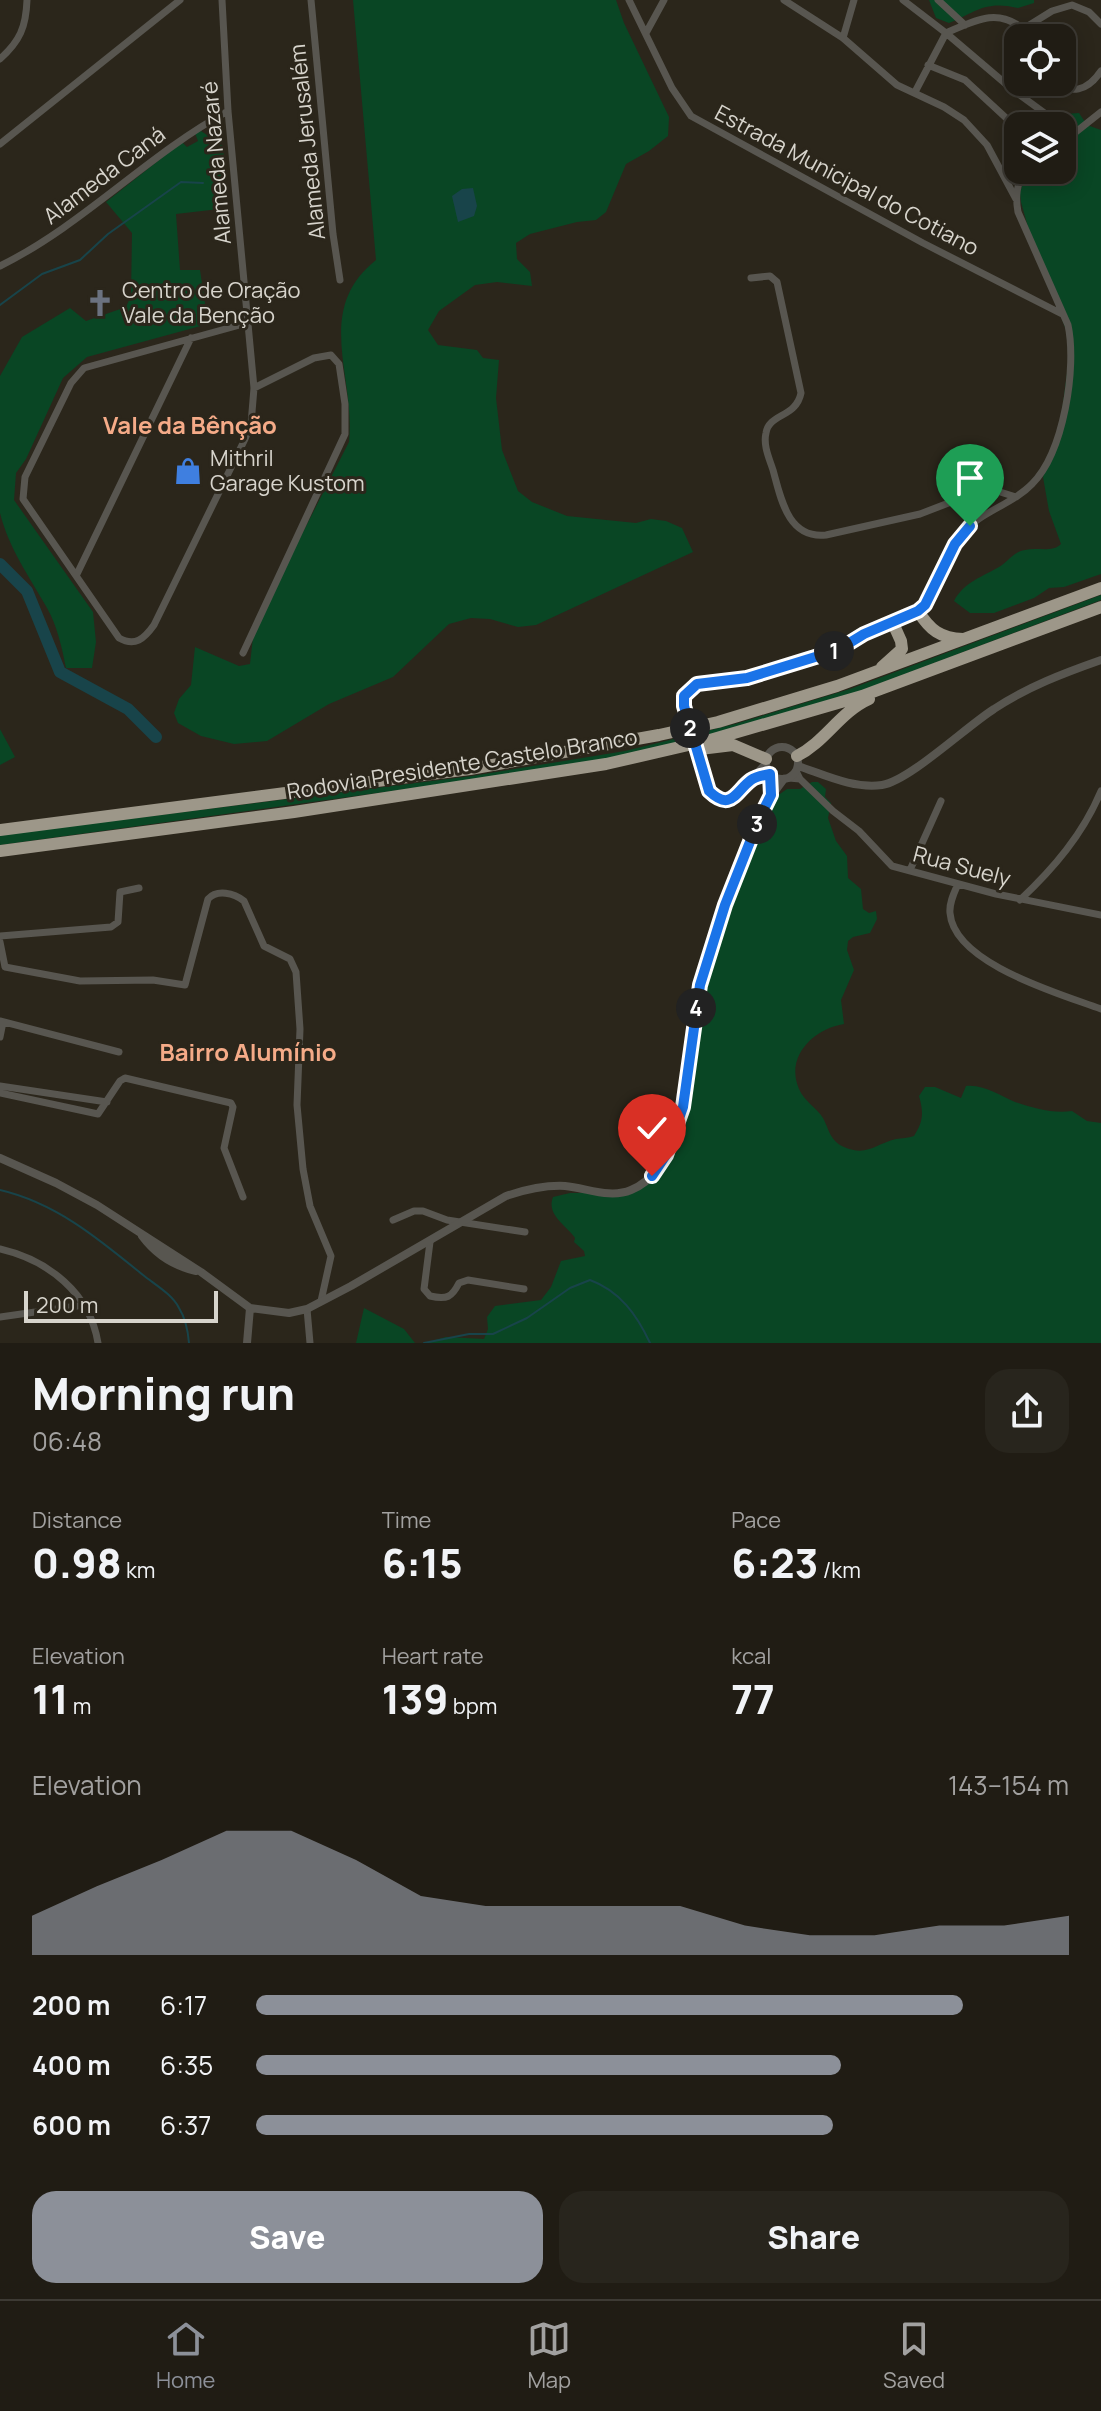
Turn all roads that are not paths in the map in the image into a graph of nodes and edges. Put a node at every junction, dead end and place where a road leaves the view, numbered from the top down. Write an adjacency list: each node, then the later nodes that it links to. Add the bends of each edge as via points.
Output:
1 (27, 0): 18 (street, via 23,32)
2 (180, 0): 28 (street)
3 (222, 0): 23 (street, Alameda Nazaré)
4 (311, 0): 35 (street, Alameda Jerusalém)
5 (629, 0): 15 (street, Estrada Municipal do Cotiano)
6 (664, 0): 15 (street)
7 (784, 0): 17 (street)
8 (854, 0): 17 (street)
9 (903, 0): 16 (street)
10 (938, 0): 14 (street)
11 (1016, 24): 14 (street, via 999,16)
12 (1031, 24): 13 (street, via 1072,5)
13 (1101, 24)
14 (965, 25): 16 (street)
15 (646, 33): 36 (street, Estrada Municipal do Cotiano, via 681,105 700,123)
16 (946, 33): 19 (street); 24 (street)
17 (843, 38): 22 (street, via 881,74)
18 (0, 59)
19 (928, 65): 22 (street); 26 (street, via 965,80)
20 (1101, 71): 21 (street)
21 (1076, 91)
22 (915, 92): 29 (street, via 964,120)
23 (228, 111): 33 (street, Alameda Caná, via 195,128 54,236); 37 (street, Alameda Nazaré)
24 (1043, 112)
25 (1101, 112): 27 (street)
26 (1004, 116)
27 (1076, 132)
28 (0, 144)
29 (1004, 173)
30 (1009, 184): 32 (street)
31 (1018, 184): 32 (street)
32 (1016, 199): 36 (street)
33 (0, 266)
34 (751, 278): 40 (street, via 770,276 777,282 801,393 799,403 771,422 765,435 783,504 796,527 826,535 920,514 977,492)
35 (340, 280)
36 (1062, 314): 40 (street, via 1072,342 1067,402 1043,471)
37 (247, 323): 38 (street); 39 (street, Alameda Nazaré)
38 (191, 338): 41 (street); 41 (street, via 84,368 71,383 25,477 23,499)
39 (254, 388): 41 (street, Alameda Nazaré, via 245,439 146,636 128,643 119,638); 47 (street, via 331,355 339,364 345,434)
40 (1016, 497): 44 (street, via 962,535)
41 (77, 574)
42 (1101, 588): 46 (highway, Rodovia Presidente Castelo Branco)
43 (1101, 607): 48 (highway, Rodovia Presidente Castelo Branco)
44 (918, 611): 45 (street); 46 (highway, via 937,634)
45 (892, 621): 50 (highway, via 902,649); 55 (street, bridge, via 830,652 747,678 697,684 687,691 684,706 709,791 727,801)
46 (970, 639): 50 (highway, Rodovia Presidente Castelo Branco)
47 (243, 653)
48 (967, 659): 52 (highway, Rodovia Presidente Castelo Branco, via 805,714); 53 (highway, via 863,702 807,751)
49 (1101, 660): 53 (street, via 996,707 891,782 863,785)
50 (873, 674): 59 (highway, Rodovia Presidente Castelo Branco, via 718,722 571,752)
51 (766, 761): 52 (highway, via 733,745); 53 (street, via 772,750 791,749); 54 (street); 55 (street)
52 (606, 764): 60 (highway, Rodovia Presidente Castelo Branco)
53 (794, 772): 54 (street); 57 (street); 63 (street, Rua Suely, via 892,866)
54 (770, 774): 55 (street); 57 (street)
55 (751, 779)
56 (1101, 791): 66 (street, via 1066,851)
57 (771, 795): 82 (street, via 711,948 696,1007 683,1107 666,1155 652,1176 616,1194 564,1186 524,1190)
58 (941, 801): 63 (street)
59 (0, 830)
60 (68, 843): 61 (highway, Rodovia Presidente Castelo Branco); 62 (highway)
61 (0, 851)
62 (0, 858)
63 (910, 870): 64 (street, Rua Suely)
64 (958, 884): 66 (street, Rua Suely); 70 (street, via 951,918 975,953 1010,974)
65 (139, 888): 68 (street, via 120,892 118,922 111,927)
66 (1020, 900): 67 (street, Rua Suely)
67 (1101, 915)
68 (0, 936)
69 (0, 942): 87 (street, via 5,967 80,981 164,980 185,985 208,899 216,893 244,901 264,946 294,966 301,1156 310,1206 331,1256)
70 (1101, 1009)
71 (1, 1022): 72 (street); 73 (street)
72 (0, 1037)
73 (119, 1052)
74 (0, 1086): 76 (street)
75 (0, 1093): 78 (street)
76 (82, 1099): 77 (street); 78 (street)
77 (107, 1102): 78 (street, via 98,1114); 80 (street, via 125,1078 231,1103 224,1148)
78 (80, 1109)
79 (0, 1158): 89 (street, via 137,1229)
80 (243, 1197)
81 (393, 1220): 82 (street, via 423,1211)
82 (463, 1222): 83 (street); 84 (street)
83 (525, 1232)
84 (430, 1242): 86 (street, via 426,1292 438,1298 452,1296 463,1280); 87 (street)
85 (0, 1249): 88 (street, via 32,1260 63,1280)
86 (524, 1289)
87 (321, 1301): 90 (street)
88 (84, 1305): 91 (street); 92 (street)
89 (250, 1308): 90 (street, via 289,1313); 93 (street)
90 (307, 1309): 94 (street)
91 (0, 1317)
92 (98, 1343)
93 (247, 1343)
94 (310, 1343)

